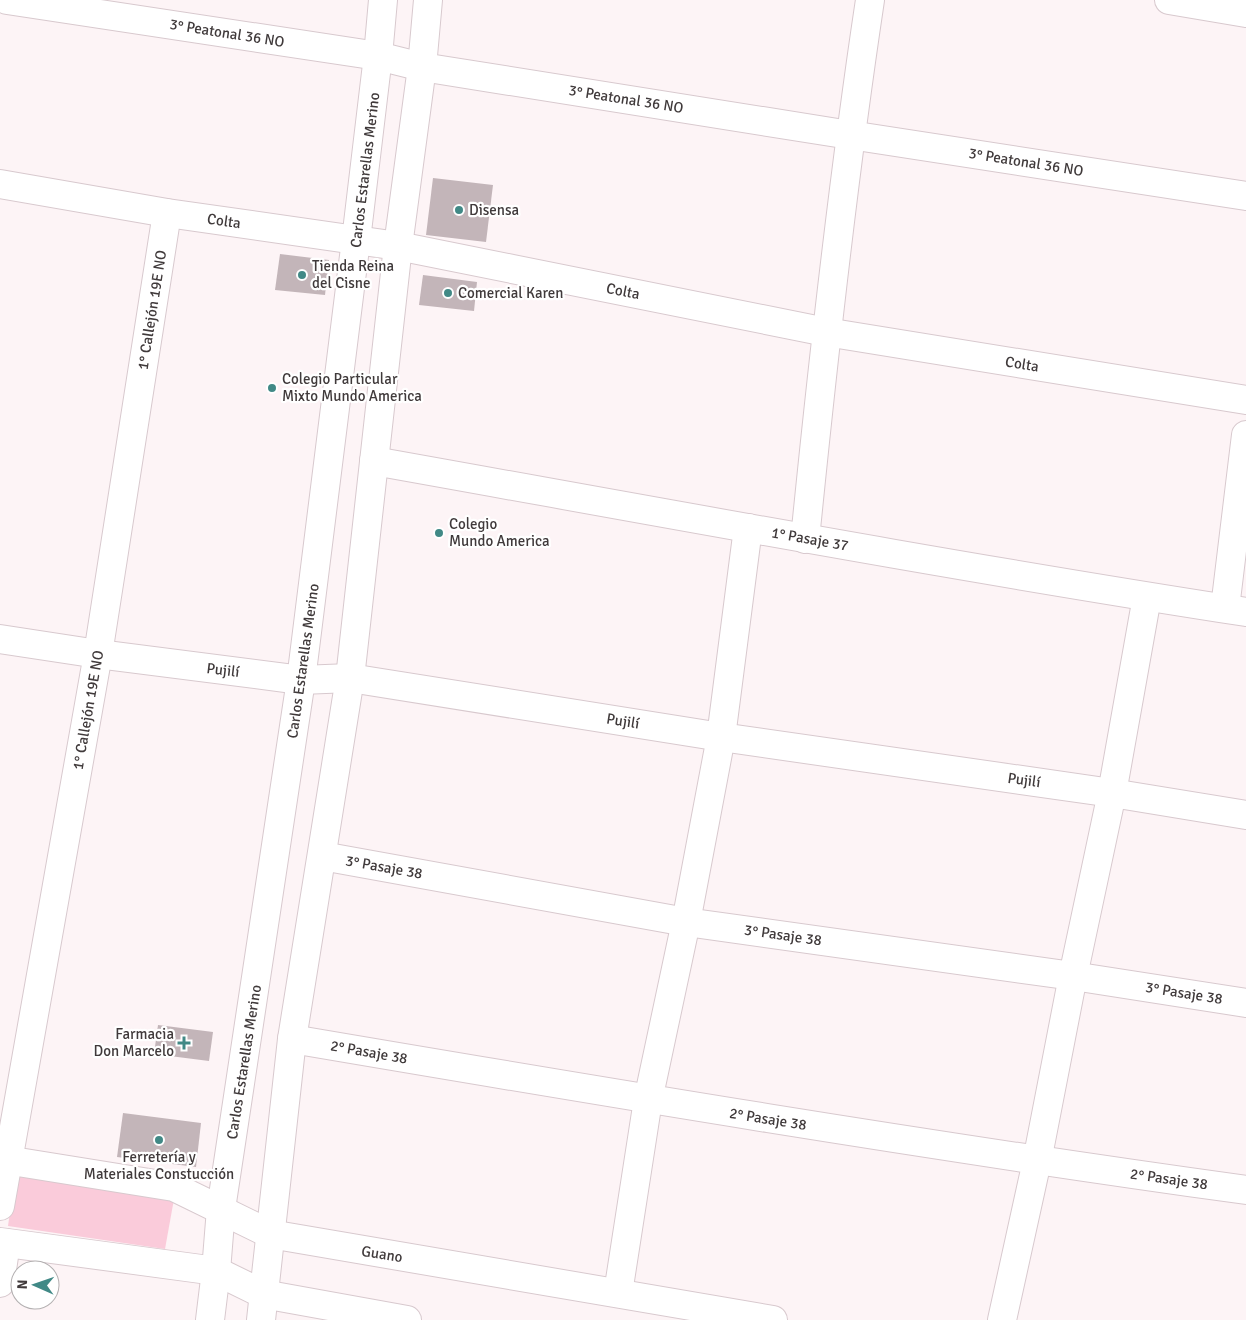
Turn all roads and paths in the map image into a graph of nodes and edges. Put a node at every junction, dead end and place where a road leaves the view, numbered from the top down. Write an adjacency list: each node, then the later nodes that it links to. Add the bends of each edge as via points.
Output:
1 (7, 0): 7 (street, 3° Peatonal 36 NO)
2 (383, 0): 7 (street, Carlos Estarellas Merino)
3 (428, 0): 8 (street)
4 (870, 0): 9 (street)
5 (1169, 0): 6 (street)
6 (1229, 8)
7 (378, 56): 8 (street, 3° Peatonal 36 NO); 13 (street, Carlos Estarellas Merino)
8 (422, 67): 9 (street, 3° Peatonal 36 NO); 14 (street)
9 (850, 135): 11 (street, 3° Peatonal 36 NO); 15 (street)
10 (0, 184): 12 (street, Colta)
11 (1246, 196)
12 (167, 213): 13 (street, Colta); 24 (street, 1° Callejón 19E NO)
13 (356, 240): 14 (street, Colta); 26 (street, Carlos Estarellas Merino)
14 (398, 246): 15 (street, Colta); 18 (street)
15 (826, 332): 16 (street, Colta); 20 (street)
16 (1246, 400)
17 (1246, 435): 22 (street)
18 (374, 461): 19 (street, 1° Pasaje 37); 25 (street)
19 (748, 528): 20 (street, 1° Pasaje 37); 27 (street)
20 (804, 539): 21 (street, 1° Pasaje 37)
21 (1147, 597): 22 (street, 1° Pasaje 37); 28 (street)
22 (1236, 610)
23 (0, 639): 24 (street, Pujilí)
24 (98, 654): 26 (street, Pujilí); 36 (street, 1° Callejón 19E NO)
25 (350, 678): 26 (street, Pujilí); 27 (street, Pujilí); 30 (street)
26 (301, 680): 40 (street, Carlos Estarellas Merino)
27 (721, 737): 28 (street, Pujilí); 31 (street)
28 (1112, 793): 29 (street, Pujilí); 32 (street)
29 (1246, 816)
30 (322, 856): 31 (street, 3° Pasaje 38); 34 (street)
31 (686, 922): 32 (street, 3° Pasaje 38); 35 (street)
32 (1073, 976): 33 (street, 3° Pasaje 38); 37 (street)
33 (1246, 1003)
34 (292, 1039): 35 (street, 2° Pasaje 38); 41 (street)
35 (648, 1100): 37 (street, 2° Pasaje 38); 45 (street)
36 (4, 1160): 39 (street, 1° Callejón 19E NO); 40 (street, Guano, via 174,1187)
37 (1037, 1161): 38 (street, 2° Pasaje 38); 50 (street)
38 (1246, 1190)
39 (0, 1206)
40 (221, 1210): 41 (street, Guano); 43 (street, Carlos Estarellas Merino)
41 (270, 1234): 45 (street, Guano); 46 (street)
42 (3, 1242): 43 (street); 44 (street)
43 (216, 1271): 46 (street); 47 (street, Carlos Estarellas Merino)
44 (0, 1283)
45 (618, 1292): 49 (street, Guano)
46 (262, 1307): 48 (street)
47 (210, 1320)
48 (407, 1320)
49 (773, 1320)
50 (1002, 1320)

